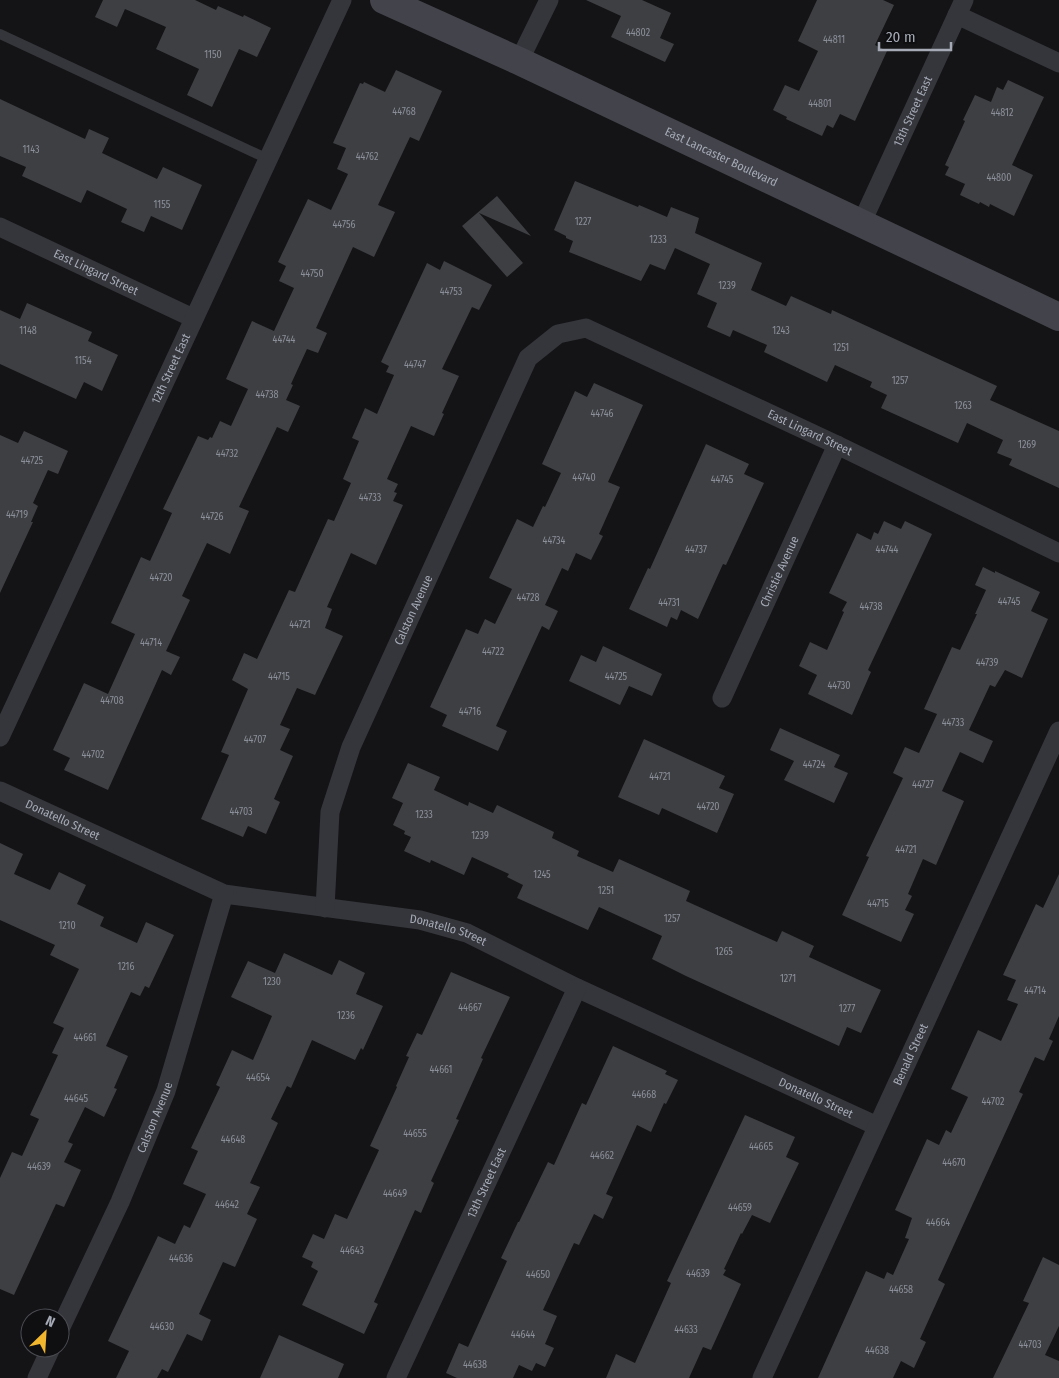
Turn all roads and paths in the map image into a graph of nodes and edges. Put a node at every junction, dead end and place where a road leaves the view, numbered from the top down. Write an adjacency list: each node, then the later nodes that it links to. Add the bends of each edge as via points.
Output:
1 (342, 0): 8 (street, 12th Street East)
2 (384, 0): 6 (main road, East Lancaster Boulevard)
3 (548, 0): 6 (street)
4 (960, 8): 7 (street); 9 (street, 13th Street East)
5 (0, 34): 8 (lane)
6 (519, 61): 9 (main road, East Lancaster Boulevard)
7 (1059, 63)
8 (268, 159): 12 (street, 12th Street East)
9 (861, 224): 11 (main road, East Lancaster Boulevard)
10 (0, 227): 12 (street, East Lingard Street)
11 (1059, 317)
12 (193, 318): 18 (street, 12th Street East)
13 (558, 334): 14 (street, East Lingard Street, via 586,328); 21 (street, Calston Avenue, via 528,358 351,747 330,812)
14 (836, 445): 15 (street, East Lingard Street); 16 (street, Christie Avenue)
15 (1059, 553)
16 (722, 698)
17 (1059, 730): 23 (street, Benald Street)
18 (0, 738)
19 (0, 791): 20 (street, Donatello Street)
20 (224, 894): 21 (street, Donatello Street); 24 (street, Calston Avenue, via 166,1091 120,1202)
21 (325, 908): 22 (street, Donatello Street, via 420,920 467,934)
22 (577, 988): 23 (street, Donatello Street); 27 (street, 13th Street East)
23 (877, 1126): 28 (street, Benald Street)
24 (70, 1308)
25 (46, 1358): 26 (street)
26 (37, 1378)
27 (396, 1378)
28 (762, 1378)

